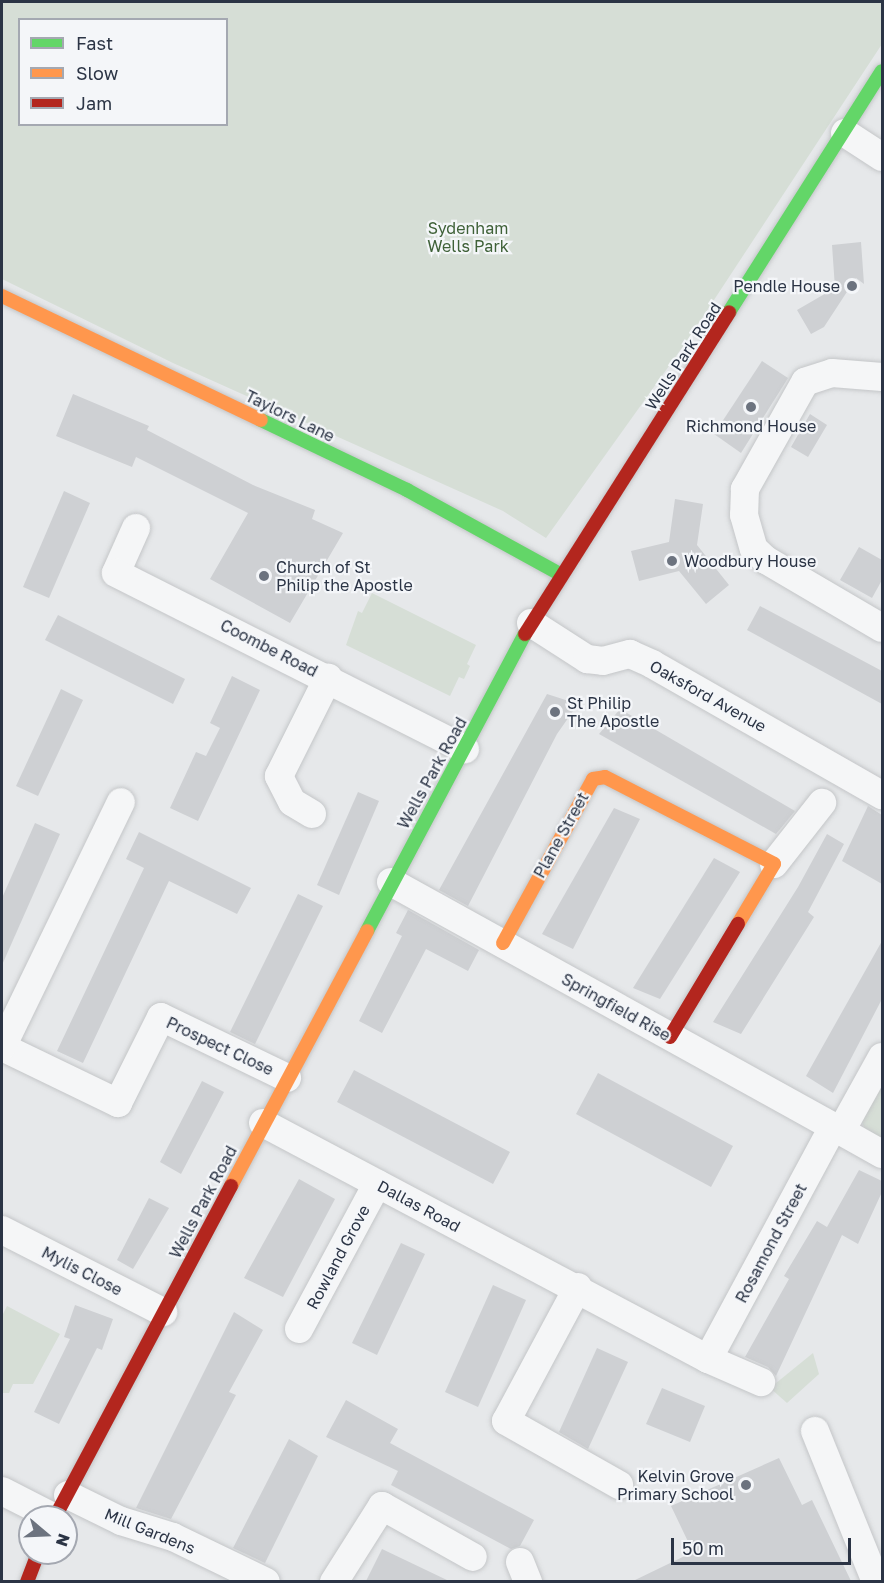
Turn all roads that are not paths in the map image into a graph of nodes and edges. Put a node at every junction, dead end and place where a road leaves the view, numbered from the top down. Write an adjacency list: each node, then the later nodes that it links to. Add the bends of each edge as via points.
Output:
1 (882, 71): 2 (street, Wells Park Road)
2 (845, 133): 3 (street); 7 (street, Wells Park Road)
3 (882, 157)
4 (2, 296): 7 (street, Taylors Lane, via 407,490)
5 (882, 377): 9 (street, via 832,373 804,382 745,489 744,516 754,549 766,560)
6 (136, 528): 10 (street, Coombe Road, via 116,573)
7 (560, 574): 8 (street, Wells Park Road)
8 (531, 623): 11 (street, Wells Park Road); 12 (street, Oaksford Avenue, via 587,659 603,661 630,654 652,664)
9 (882, 628)
10 (328, 678): 11 (street, Coombe Road); 15 (street, via 279,776 292,802)
11 (465, 749): 17 (street, Wells Park Road)
12 (882, 795)
13 (121, 802): 20 (street, Prospect Close)
14 (822, 803): 16 (street)
15 (312, 814)
16 (774, 864): 18 (street, Plane Street, via 615,781 605,777 593,779); 19 (street)
17 (391, 882): 18 (street, Springfield Rise); 22 (street, Wells Park Road)
18 (503, 943): 19 (street, Springfield Rise)
19 (670, 1037): 24 (street, Springfield Rise)
20 (2, 1047): 22 (street, Prospect Close, via 118,1103 161,1017)
21 (882, 1057): 24 (street, Rosamond Street)
22 (287, 1078): 23 (street, Wells Park Road)
23 (263, 1123): 26 (street, Dallas Road); 29 (street, Wells Park Road)
24 (837, 1129): 25 (street); 31 (street, Rosamond Street)
25 (882, 1154)
26 (377, 1184): 28 (street, Dallas Road); 30 (street, Rowland Grove)
27 (2, 1230): 29 (street, Mylis Close)
28 (578, 1287): 31 (street, Dallas Road); 34 (street, via 501,1430)
29 (163, 1312): 37 (street, Wells Park Road)
30 (299, 1329)
31 (708, 1359): 32 (street, Dallas Road)
32 (761, 1382)
33 (815, 1431): 44 (street)
34 (619, 1485)
35 (2, 1491): 36 (street, Mill Gardens)
36 (44, 1505)
37 (62, 1505)
38 (78, 1513): 42 (street, Mill Gardens, via 173,1537)
39 (473, 1557): 43 (street, via 382,1506)
40 (33, 1565): 41 (street)
41 (27, 1581)
42 (266, 1581)
43 (334, 1581)
44 (876, 1581)

